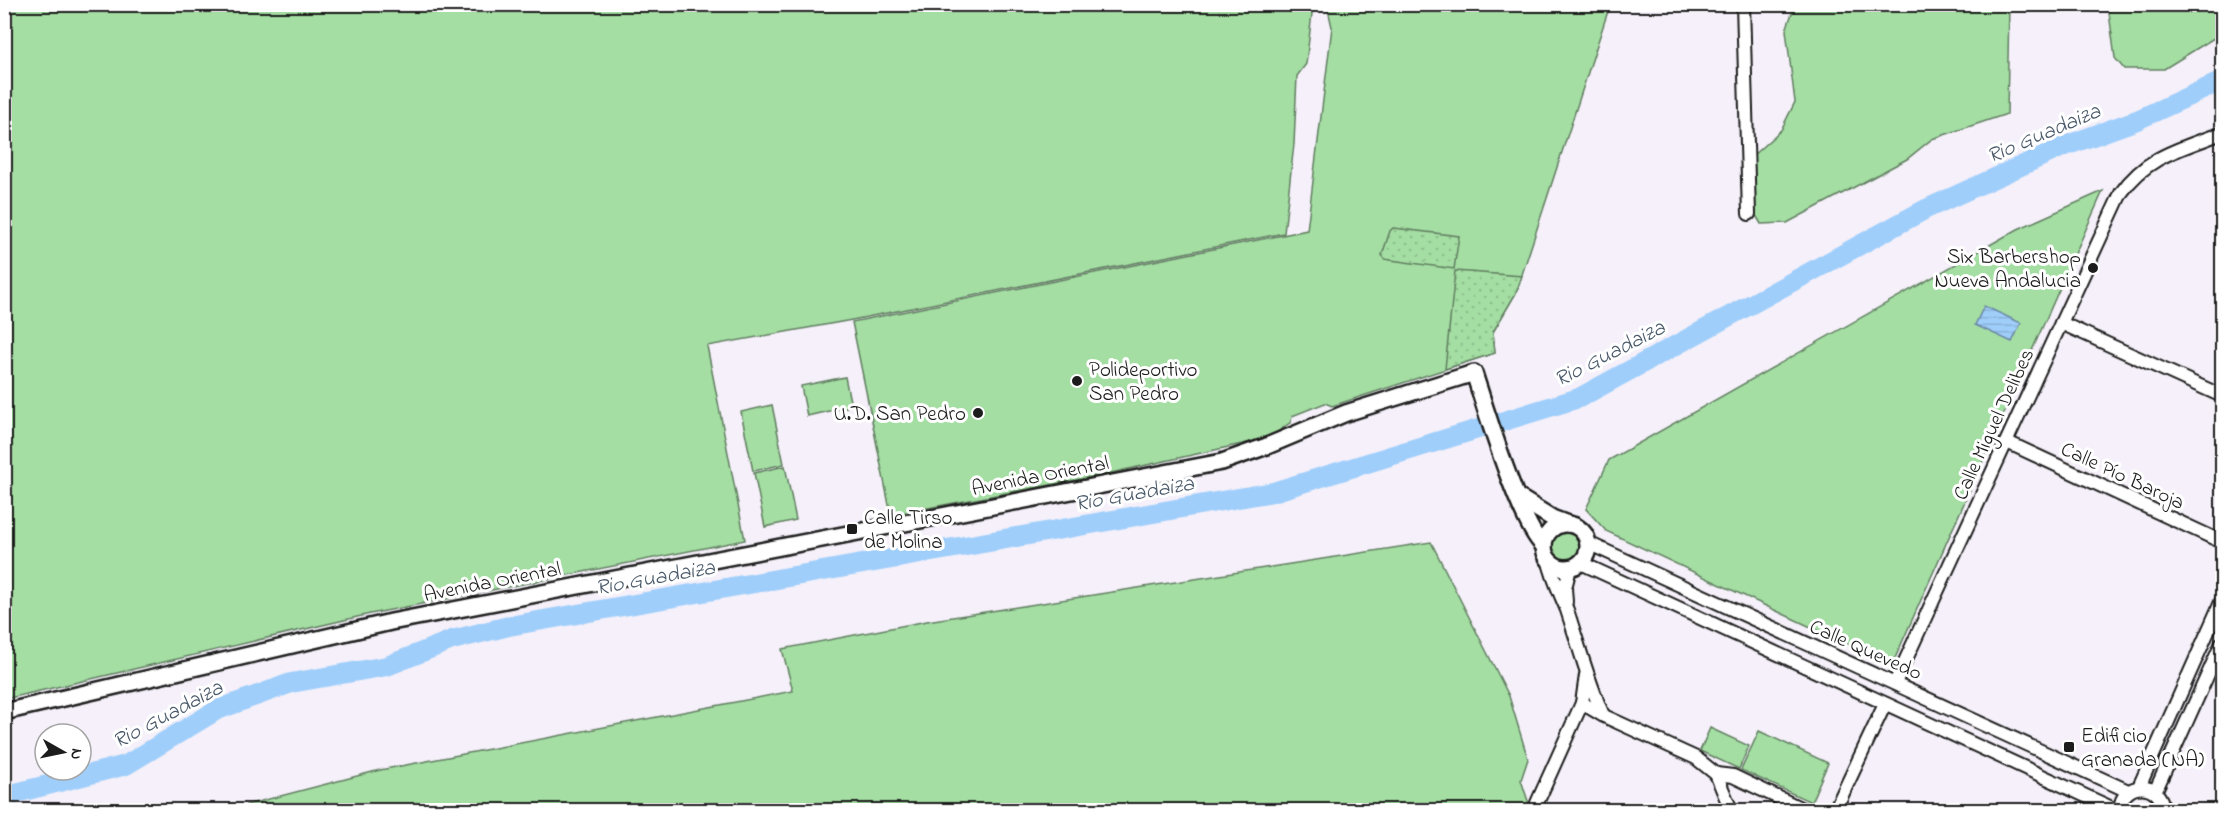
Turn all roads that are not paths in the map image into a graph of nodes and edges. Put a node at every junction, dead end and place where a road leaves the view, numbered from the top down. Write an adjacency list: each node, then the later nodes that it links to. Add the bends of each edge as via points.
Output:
1 (1743, 4): 3 (street)
2 (2223, 133): 4 (street, Calle Miguel Delibes, via 2154,160 2128,183)
3 (1749, 214)
4 (2061, 323): 5 (street); 6 (street, Calle Miguel Delibes)
5 (2223, 396)
6 (2007, 442): 9 (street, Calle Pío Baroja); 17 (street, Calle Miguel Delibes)
7 (1518, 497): 8 (street, via 1552,519); 11 (street, via 1537,541); 20 (street, Avenida Oriental, via 1474,373 1346,413 1222,462 391,622)
8 (1569, 524): 10 (street, via 1581,530); 11 (street, via 1552,529)
9 (2223, 542)
10 (1588, 543): 12 (street, via 1587,554); 17 (street, Calle Quevedo)
11 (1546, 552): 12 (street, via 1557,566); 14 (street)
12 (1575, 565): 14 (street, via 1565,588); 19 (street, Calle Quevedo)
13 (2223, 600): 23 (street)
14 (1566, 609): 16 (street)
15 (2223, 643): 24 (street)
16 (1586, 675): 18 (street); 21 (street)
17 (1895, 683): 23 (street, Calle Quevedo)
18 (1582, 703): 21 (street); 26 (street, via 1538,803)
19 (1886, 704): 29 (street); 30 (street, Calle Quevedo)
20 (4, 712)
21 (1604, 716): 22 (street, via 1696,758)
22 (1716, 774): 27 (street); 28 (street, via 1733,776)
23 (2133, 789): 24 (street, Calle Quevedo); 30 (street, via 2123,797)
24 (2155, 792): 25 (street)
25 (2163, 808): 31 (street)
26 (1540, 810)
27 (1731, 810)
28 (1804, 810)
29 (1835, 810)
30 (2118, 810)
31 (2175, 810)

